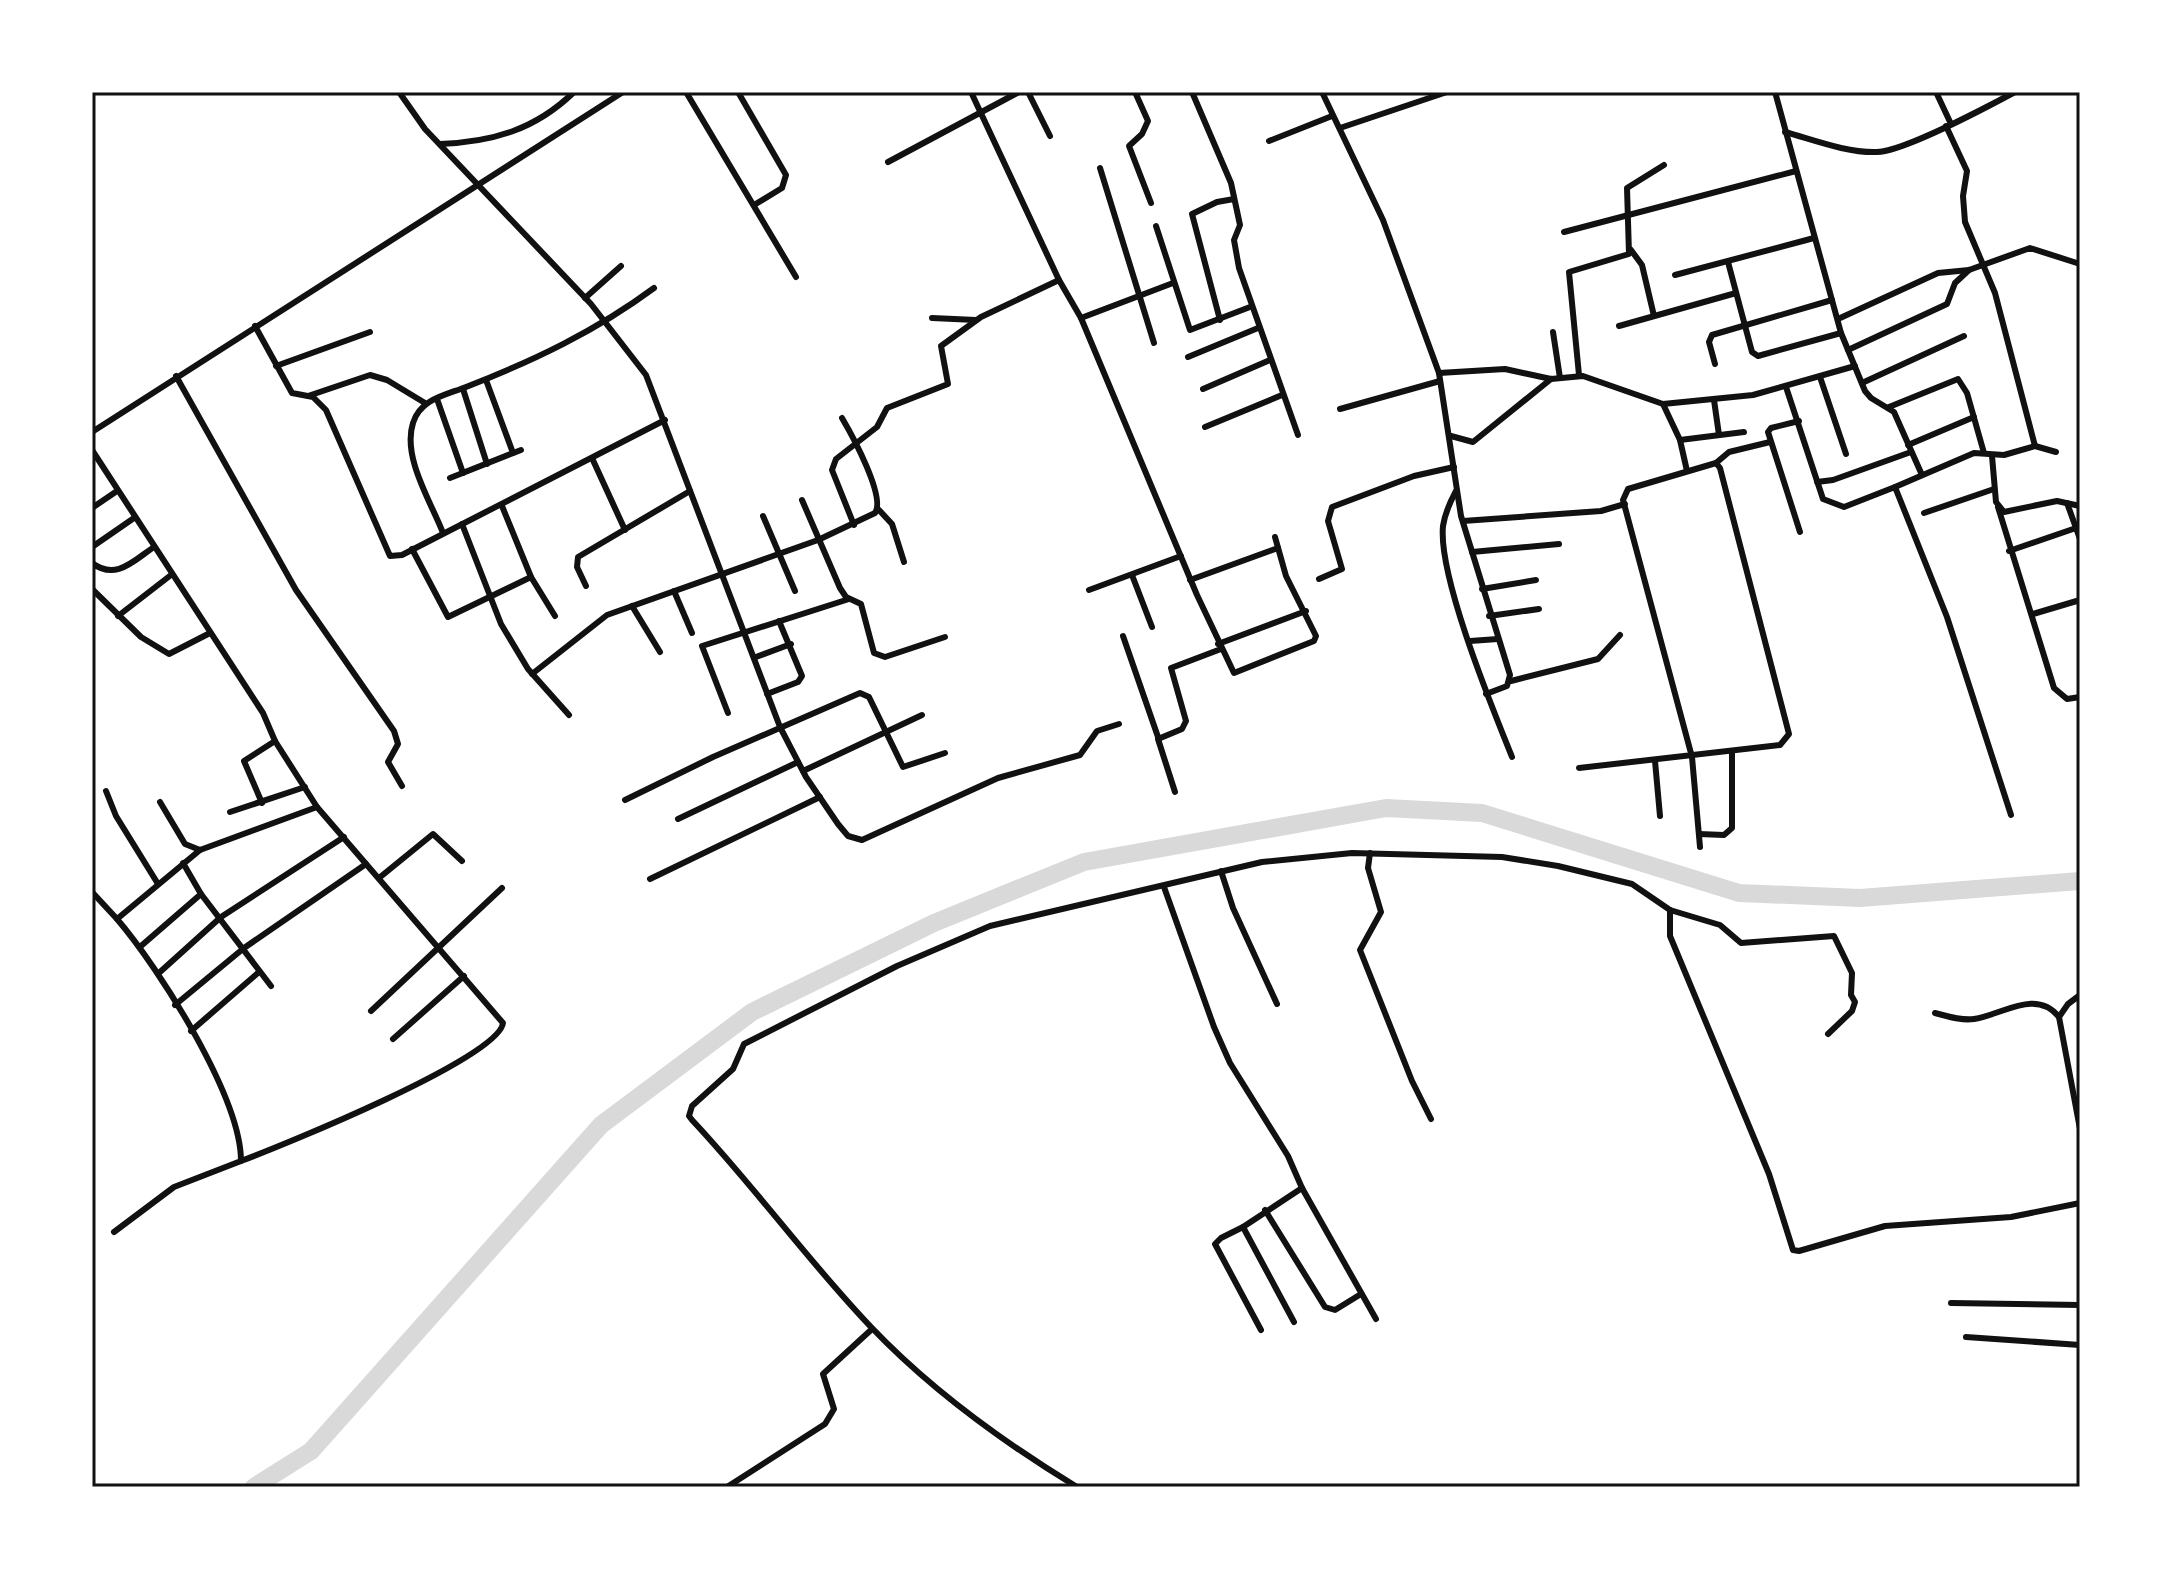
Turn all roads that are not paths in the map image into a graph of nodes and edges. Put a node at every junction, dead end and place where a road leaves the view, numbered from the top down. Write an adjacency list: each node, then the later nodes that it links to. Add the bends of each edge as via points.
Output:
1 (399, 92): 23 (street)
2 (574, 92): 23 (street, via 496,139)
3 (623, 92): 28 (street)
4 (686, 92): 31 (street)
5 (738, 92): 31 (street, via 786,175 782,188)
6 (971, 92): 16 (street)
7 (1019, 92): 16 (street)
8 (1028, 92): 21 (street)
9 (1135, 92): 30 (street, via 1148,121 1129,146)
10 (1192, 92): 29 (street)
11 (1322, 92): 17 (street)
12 (1447, 92): 19 (street)
13 (1775, 92): 20 (street)
14 (1936, 92): 18 (street)
15 (2015, 92): 18 (street)
16 (983, 113): 24 (street); 44 (street)
17 (1332, 116): 19 (street); 22 (street)
18 (1949, 125): 20 (street, via 1879,153); 38 (street, via 1967,171 1963,214)
19 (1340, 128): 76 (street, via 1383,220)
20 (1785, 132): 27 (street)
21 (1050, 136)
22 (1269, 141)
23 (440, 144): 28 (street)
24 (888, 162)
25 (1664, 165): 32 (street, via 1627,188)
26 (1100, 168): 48 (street)
27 (1796, 171): 32 (street); 35 (street)
28 (479, 185): 49 (street); 59 (street)
29 (1234, 199): 51 (street, via 1240,228 1234,240 1236,255); 57 (street, via 1192,214)
30 (1151, 203)
31 (754, 205): 43 (street)
32 (1628, 216): 34 (street); 36 (street)
33 (1156, 226): 45 (street)
34 (1564, 232)
35 (1814, 238): 37 (street); 50 (street)
36 (1631, 250): 52 (street, via 1642,265); 74 (street, via 1624,257 1569,272)
37 (1728, 262): 42 (street); 47 (street)
38 (1984, 264): 39 (street, via 2030,248); 41 (street); 107 (street)
39 (2080, 264)
40 (621, 266): 49 (street)
41 (1969, 270): 55 (street, via 1938,273); 68 (street, via 1957,280 1947,304)
42 (1675, 275)
43 (796, 277)
44 (1059, 280): 54 (street); 56 (street)
45 (1173, 283): 48 (street); 57 (street, via 1190,330)
46 (654, 288): 58 (street)
47 (1736, 293): 52 (street); 61 (street)
48 (1138, 296): 54 (street); 67 (street)
49 (585, 298): 58 (street)
50 (1832, 300): 55 (street); 61 (street)
51 (1250, 307): 57 (street); 62 (street)
52 (1654, 316): 60 (street)
53 (932, 318): 56 (street)
54 (1081, 318): 159 (street)
55 (1838, 319): 65 (street)
56 (976, 320): 105 (street, via 941,346 948,384 887,408 881,423)
57 (1220, 320)
58 (607, 323): 80 (street); 95 (street, via 646,375)
59 (255, 326): 72 (street); 75 (street)
60 (1619, 326)
61 (1745, 327): 65 (street, via 1752,352 1763,357); 71 (street, via 1709,338)
62 (1258, 328): 69 (street); 70 (street)
63 (370, 332): 72 (street)
64 (1553, 332): 78 (street)
65 (1841, 333): 68 (street)
66 (1964, 336): 81 (street)
67 (1154, 343)
68 (1848, 350): 73 (street)
69 (1188, 357)
70 (1270, 360): 84 (street); 85 (street)
71 (1715, 364)
72 (276, 366): 86 (street, via 292,393)
73 (1855, 366): 77 (street); 81 (street)
74 (1579, 375): 78 (street); 90 (street)
75 (176, 376): 98 (street); 220 (street, via 296,590 394,731 398,744 388,762)
76 (1440, 377): 79 (street, via 1505,369); 92 (street); 102 (street)
77 (1820, 377): 82 (street); 114 (street)
78 (1560, 378): 79 (street)
79 (1551, 379): 102 (street, via 1473,442)
80 (486, 380): 83 (street); 112 (street)
81 (1862, 383): 91 (street, via 1871,398)
82 (1786, 387): 88 (street); 96 (street)
83 (463, 389): 87 (street); 118 (street)
84 (1203, 389)
85 (1282, 395): 97 (street); 100 (street)
86 (308, 396): 89 (street, via 370,375); 155 (street, via 326,410 385,552 396,557)
87 (437, 399): 89 (street); 121 (street)
88 (1714, 400): 90 (street); 101 (street)
89 (425, 403): 147 (street, via 412,423 410,448)
90 (1663, 404): 103 (street)
91 (1889, 407): 93 (street, via 1958,379); 106 (street)
92 (1340, 409)
93 (1974, 417): 106 (street); 113 (street)
94 (842, 418): 105 (street)
95 (665, 420): 116 (street); 128 (street)
96 (1799, 421): 104 (street, via 1771,428); 124 (street)
97 (1205, 427)
98 (92, 432)
99 (1744, 432): 101 (street)
100 (1298, 435)
101 (1719, 435): 103 (street)
102 (1451, 436): 119 (street)
103 (1680, 440): 120 (street)
104 (1770, 442): 117 (street, via 1729,452); 146 (street)
105 (857, 445): 137 (street); 143 (street, via 832,464)
106 (1908, 445): 110 (street)
107 (2035, 446): 111 (street); 115 (street)
108 (92, 450): 127 (street)
109 (521, 450): 112 (street)
110 (1911, 452): 122 (street); 124 (street)
111 (2056, 452)
112 (513, 453): 118 (street)
113 (1984, 453): 115 (street); 122 (street)
114 (1846, 454)
115 (1992, 456): 126 (street)
116 (592, 458): 133 (street); 145 (street)
117 (1716, 463): 120 (street); 212 (street, via 1753,583 1789,734 1780,745)
118 (487, 464): 121 (street)
119 (1454, 467): 129 (street); 166 (street, via 1332,507 1328,521 1342,569)
120 (1687, 471): 132 (street, via 1628,489)
121 (463, 473): 123 (street)
122 (1922, 475): 125 (street)
123 (450, 478)
124 (1817, 482): 125 (street, via 1823,499 1837,506)
125 (1895, 487): 230 (street, via 1947,617)
126 (1994, 489): 135 (street); 138 (street)
127 (117, 491): 136 (street); 140 (street)
128 (690, 491): 145 (street); 162 (street)
129 (1456, 491): 141 (street); 194 (street, via 1443,525 1444,556)
130 (802, 500): 150 (street)
131 (2067, 503): 134 (street); 135 (street, via 2011,512); 144 (street)
132 (1625, 504): 141 (street, via 1601,511); 215 (street)
133 (502, 506): 142 (street); 165 (street)
134 (2080, 506)
135 (1998, 507): 156 (street)
136 (92, 508)
137 (879, 510): 143 (street); 160 (street, via 892,524)
138 (1924, 513)
139 (763, 516): 158 (street)
140 (134, 518): 152 (street); 153 (street)
141 (1463, 521): 157 (street)
142 (462, 524): 147 (street); 175 (street)
143 (854, 525): 150 (street)
144 (2076, 528): 149 (street); 156 (street)
145 (625, 530): 169 (street, via 578,557)
146 (1800, 532)
147 (443, 533): 155 (street)
148 (1275, 537): 154 (street)
149 (2080, 539)
150 (818, 540): 158 (street); 176 (street)
151 (1559, 544): 157 (street)
152 (92, 547)
153 (154, 547): 161 (street, via 112,573); 163 (street)
154 (1278, 548): 167 (street); 180 (street)
155 (412, 549): 175 (street, via 446,616)
156 (2009, 551): 181 (street)
157 (1472, 552): 171 (street)
158 (778, 554): 162 (street); 174 (street)
159 (1181, 556): 164 (street); 167 (street)
160 (904, 562)
161 (92, 563)
162 (724, 574): 173 (street); 189 (street)
163 (171, 575): 182 (street); 187 (street)
164 (1132, 575): 172 (street); 186 (street)
165 (531, 577): 175 (street); 183 (street)
166 (1319, 579)
167 (1190, 580): 196 (street)
168 (1536, 580): 171 (street)
169 (586, 586)
170 (92, 589): 182 (street)
171 (1482, 589): 184 (street)
172 (1089, 590)
173 (674, 591): 178 (street); 188 (street)
174 (795, 591)
175 (491, 596): 199 (street, via 501,624)
176 (849, 599): 185 (street); 192 (street, via 861,604 870,646 880,657)
177 (2080, 600): 181 (street)
178 (632, 606): 197 (street); 199 (street, via 607,615)
179 (1539, 609): 184 (street)
180 (1306, 611): 196 (street); 196 (street, via 1316,636 1312,645 1234,673)
181 (2033, 614): 203 (street, via 2054,688 2067,699)
182 (118, 616): 187 (street, via 169,654)
183 (555, 616)
184 (1489, 616): 193 (street)
185 (779, 621): 189 (street); 195 (street)
186 (1152, 627)
187 (210, 633): 211 (street, via 263,713)
188 (692, 633)
189 (747, 633): 198 (street); 204 (street, via 702,646)
190 (1620, 635): 200 (street, via 1598,659)
191 (1123, 636): 210 (street)
192 (945, 637)
193 (1498, 639): 194 (street); 200 (street)
194 (1470, 641): 202 (street)
195 (791, 644): 198 (street); 201 (street, via 802,676)
196 (1220, 646): 210 (street, via 1171,668 1186,721 1182,729)
197 (660, 652)
198 (756, 657): 201 (street)
199 (532, 674): 205 (street)
200 (1511, 681): 202 (street)
201 (767, 694): 208 (street)
202 (1486, 694): 214 (street)
203 (2080, 697)
204 (728, 713)
205 (569, 715)
206 (922, 715): 209 (street)
207 (1119, 724): 224 (street, via 1097,731 1080,755 998,778 862,840 848,836)
208 (780, 727): 209 (street, via 865,694); 217 (street); 225 (street)
209 (885, 732): 213 (street, via 903,767); 219 (street)
210 (1158, 737): 223 (street)
211 (275, 741): 221 (street); 227 (street, via 244,761)
212 (1732, 751): 215 (street); 233 (street, via 1732,828 1724,835)
213 (945, 753)
214 (1512, 757)
215 (1692, 757): 216 (street); 233 (street)
216 (1655, 761): 218 (street); 231 (street)
217 (798, 762): 219 (street); 232 (street)
218 (1579, 768)
219 (803, 771): 224 (street)
220 (402, 786)
221 (305, 787): 227 (street); 228 (street)
222 (106, 791): 244 (street)
223 (1175, 792)
224 (820, 797): 243 (street)
225 (625, 800)
226 (160, 802): 236 (street, via 185,844)
227 (262, 803): 229 (street)
228 (317, 807): 234 (street); 236 (street)
229 (230, 812)
230 (2011, 815)
231 (1660, 816)
232 (678, 819)
233 (1699, 834): 235 (street)
234 (344, 837): 240 (street); 250 (street)
235 (1700, 847)
236 (200, 850): 239 (street)
237 (1370, 853): 241 (street, via 1262,862); 249 (street, via 1502,857 1605,875 1640,888); 268 (street, via 1368,868 1381,912 1360,950)
238 (462, 861): 242 (street, via 433,834)
239 (183, 863): 244 (street); 248 (street)
240 (366, 864): 242 (street); 254 (street)
241 (1221, 871): 245 (street); 260 (street)
242 (379, 878): 253 (street)
243 (650, 879)
244 (158, 884): 251 (street)
245 (1164, 887): 271 (street, via 1214,1027); 281 (street, via 990,926 897,966 750,1040 740,1048 733,1069 692,1106 692,1120)
246 (502, 888): 253 (street)
247 (92, 892): 251 (street)
248 (201, 894): 250 (street); 252 (street)
249 (1670, 910): 266 (street, via 1710,920 1741,943 1834,936 1852,973 1855,1002); 272 (street, via 1670,936 1769,1174 1793,1250 1885,1226 2011,1217)
250 (221, 917): 254 (street); 255 (street)
251 (117, 919): 252 (street)
252 (141, 946): 255 (street)
253 (439, 946): 257 (street); 262 (street)
254 (244, 948): 256 (street); 261 (street)
255 (160, 972): 261 (street)
256 (259, 972): 258 (street); 265 (street)
257 (464, 976): 267 (street); 270 (street, via 503,1023 495,1036 455,1067)
258 (271, 986)
259 (2080, 995): 264 (street)
260 (1277, 1004)
261 (175, 1005): 265 (street)
262 (371, 1011)
263 (1935, 1013): 264 (street, via 1974,1019 2036,1003)
264 (2059, 1017): 269 (street)
265 (191, 1031): 270 (street, via 234,1123)
266 (1828, 1034)
267 (393, 1039)
268 (1431, 1119)
269 (2080, 1129)
270 (241, 1161): 275 (street, via 174,1187)
271 (1302, 1188): 273 (street); 276 (street)
272 (2080, 1203)
273 (1265, 1210): 274 (street); 276 (street, via 1325,1307 1335,1310)
274 (1243, 1227): 280 (street); 282 (street, via 1215,1244)
275 (114, 1232)
276 (1361, 1294): 279 (street)
277 (1951, 1303): 278 (street)
278 (2080, 1305)
279 (1376, 1319)
280 (1294, 1322)
281 (872, 1329): 285 (street, via 823,1374 834,1409 825,1424); 286 (street, via 947,1398)
282 (1261, 1330)
283 (1966, 1337): 284 (street)
284 (2080, 1345)
285 (727, 1487)
286 (1077, 1487)

